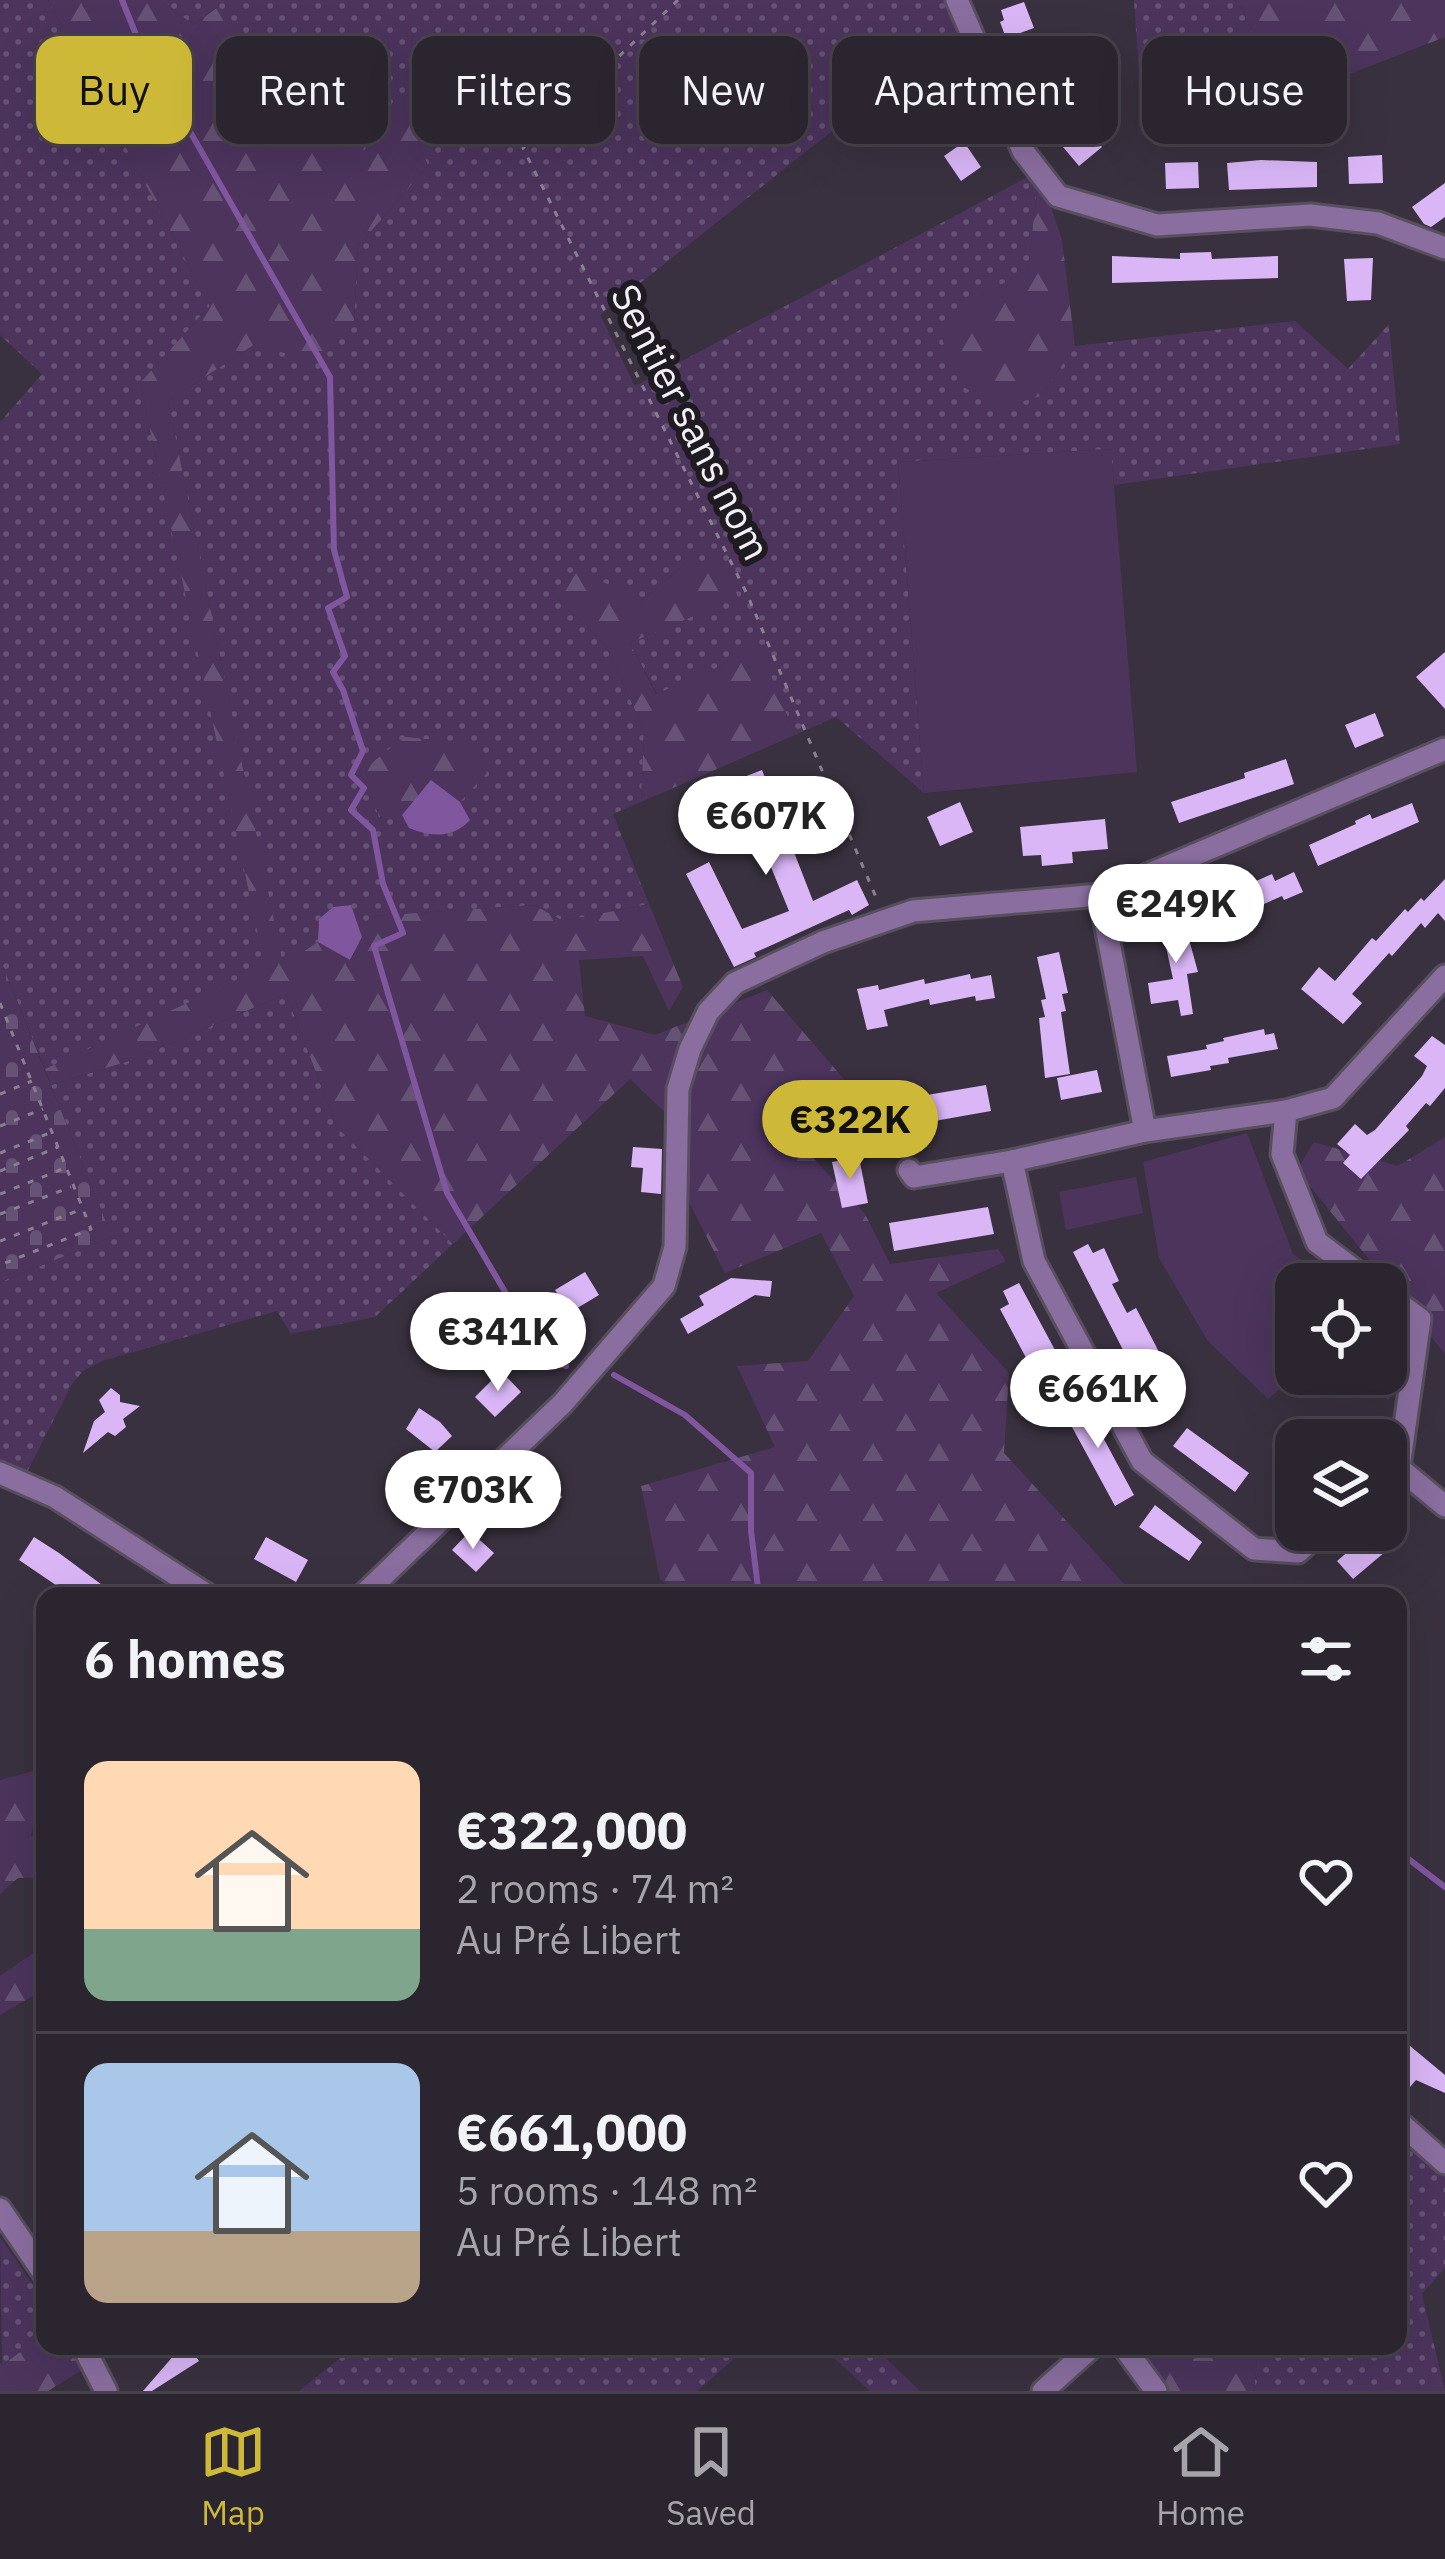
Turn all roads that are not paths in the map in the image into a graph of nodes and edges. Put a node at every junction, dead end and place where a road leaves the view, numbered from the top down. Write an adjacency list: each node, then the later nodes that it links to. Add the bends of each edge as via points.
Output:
1 (957, 0): 2 (street, via 1023,151 1058,196 1156,225 1310,214 1378,223)
2 (1445, 248)
3 (1445, 748): 4 (street)
4 (1100, 895): 7 (street); 18 (street, via 913,911 735,983 708,1012 678,1089 675,1247 664,1286 563,1402)
5 (1445, 976): 6 (street, via 1333,1098)
6 (1286, 1111): 7 (street); 10 (street, via 1282,1154 1317,1242)
7 (1145, 1131): 8 (street)
8 (1012, 1161): 9 (street, via 914,1177); 16 (street, via 1034,1261 1142,1461 1255,1549)
9 (908, 1170)
10 (1344, 1263)
11 (1407, 1309): 12 (street, via 1420,1319)
12 (1407, 1393)
13 (0, 1473): 17 (street, via 55,1497)
14 (1407, 1481): 15 (street)
15 (1445, 1506)
16 (1275, 1550)
17 (195, 1587)
18 (371, 1587)
19 (1407, 2129): 20 (street)
20 (1445, 2162)
21 (0, 2210): 22 (street)
22 (36, 2262)
23 (88, 2355): 26 (street)
24 (1083, 2355): 27 (street)
25 (1130, 2355): 28 (street)
26 (106, 2391)
27 (1043, 2391)
28 (1156, 2391)

